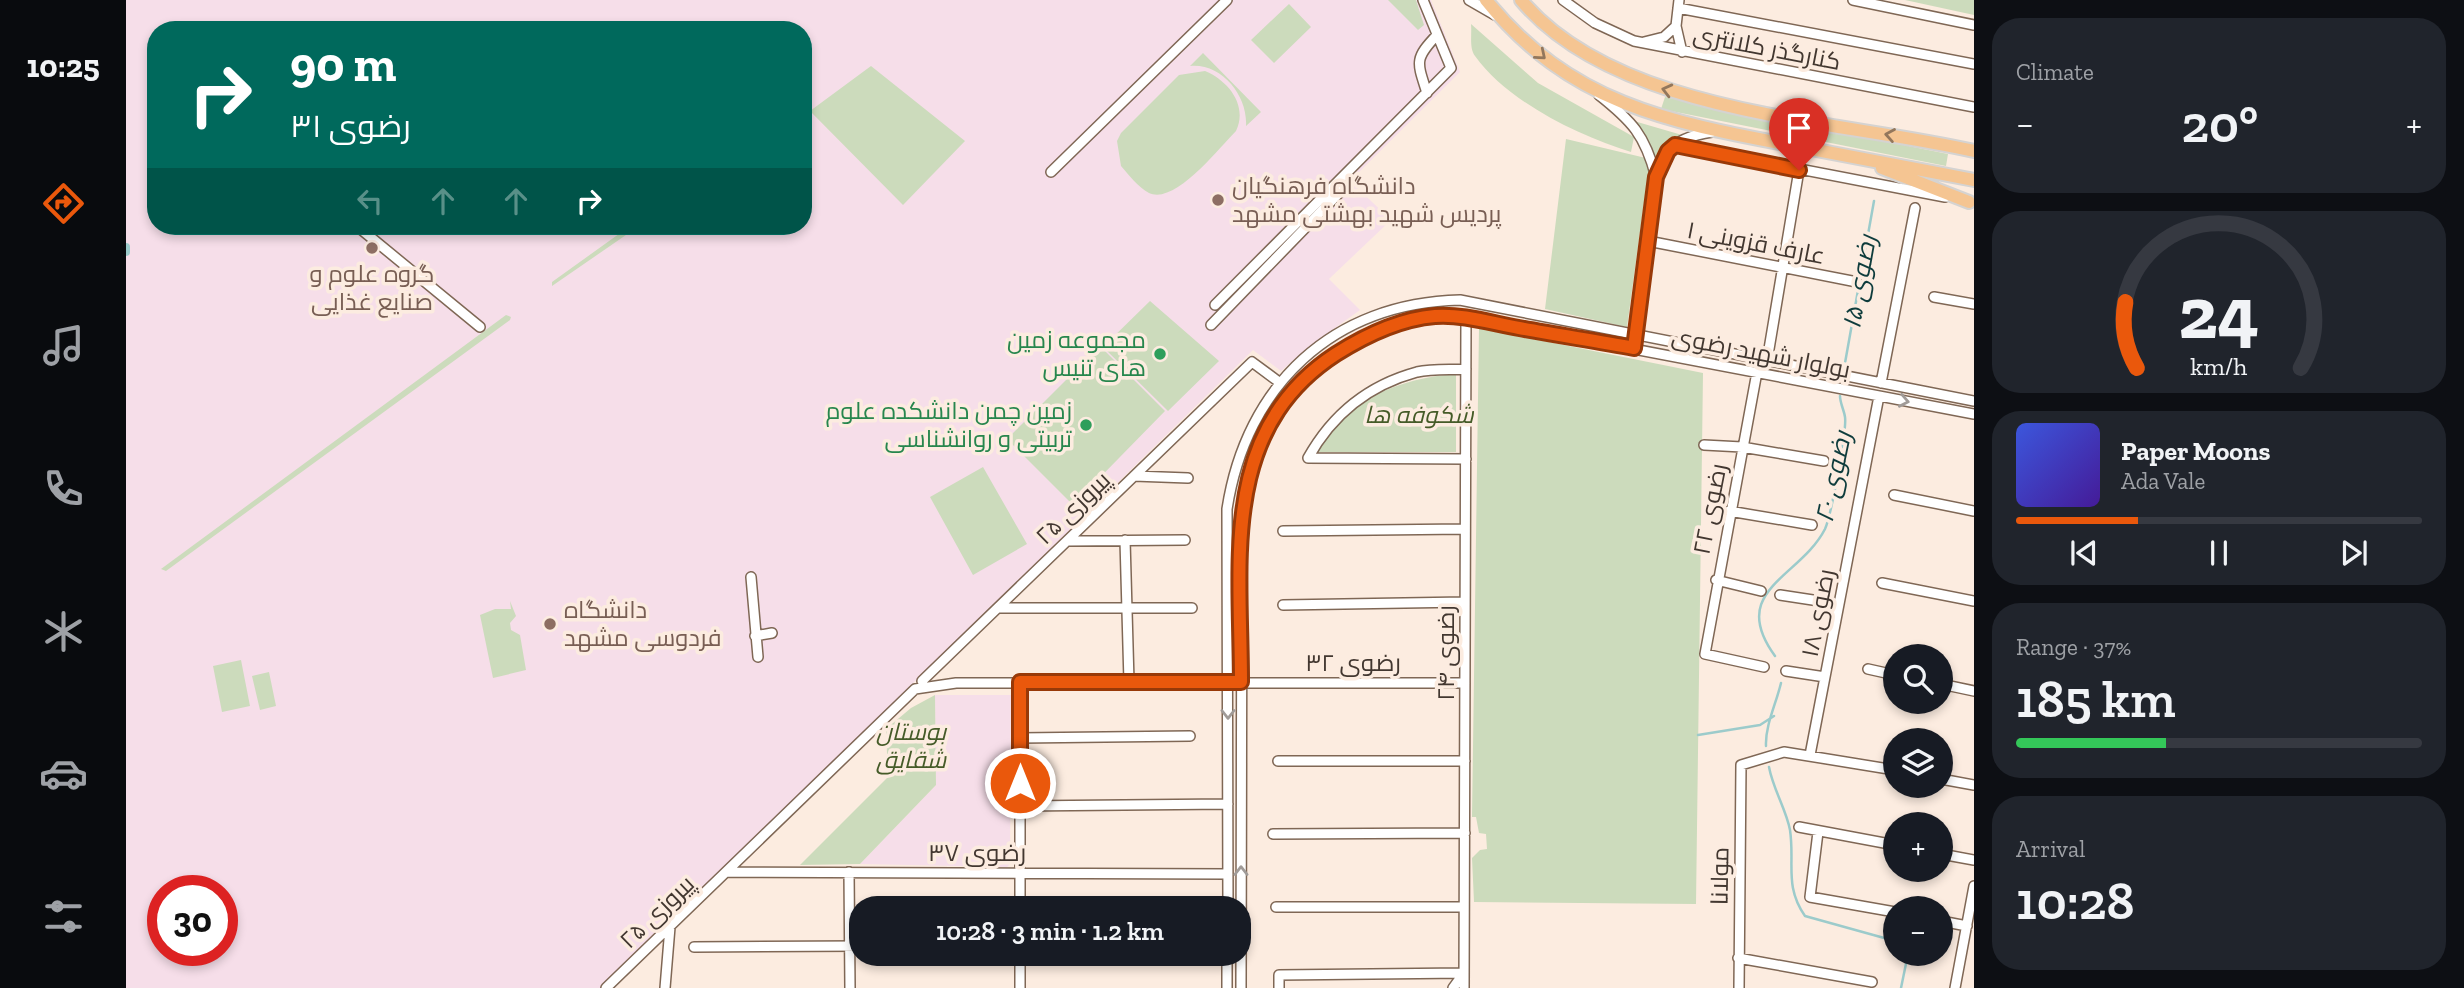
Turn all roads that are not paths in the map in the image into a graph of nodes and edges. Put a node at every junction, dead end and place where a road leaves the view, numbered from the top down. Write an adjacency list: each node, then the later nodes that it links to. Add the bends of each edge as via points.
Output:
1 (1227, 0): 24 (street)
2 (1423, 0): 12 (street)
3 (1469, 0): 9 (street)
4 (1486, 0): 9 (highway)
5 (1521, 0): 21 (highway, one-way to 5, via 1750,109 1652,86 1605,66)
6 (1563, 0): 13 (street, کنارگذر کلانتری, via 1595,23)
7 (1853, 0): 10 (street)
8 (1679, 4): 11 (street); 15 (street)
9 (1501, 18): 16 (highway, one-way to 16, via 1543,59)
10 (1974, 25)
11 (1676, 26): 13 (street, via 1664,37); 14 (street)
12 (1437, 34): 17 (street, via 1418,61); 17 (street, via 1451,68)
13 (1634, 41): 14 (street, کنارگذر کلانتری)
14 (1682, 52): 18 (street, کنارگذر کلانتری)
15 (1974, 64)
16 (1586, 85): 19 (highway, via 1626,105); 25 (street, via 1629,119 1643,137)
17 (1427, 93): 36 (street)
18 (1974, 107)
19 (1715, 132): 20 (street); 22 (highway)
20 (1675, 145): 23 (street); 25 (street)
21 (1974, 148)
22 (1852, 157): 26 (highway); 28 (highway)
23 (1799, 170): 28 (street); 32 (street)
24 (1051, 172)
25 (1656, 177): 31 (street)
26 (1974, 180)
27 (1341, 191): 38 (street)
28 (1972, 202)
29 (1915, 208): 46 (street)
30 (368, 235): 39 (street)
31 (1648, 241): 32 (street, عارف قزوینی ۱); 40 (street)
32 (1782, 269): 33 (street, عارف قزوینی ۱); 42 (street)
33 (1857, 282)
34 (1934, 297): 35 (street)
35 (1974, 304)
36 (1215, 305)
37 (1466, 317): 41 (street, بولوار شهید رضوی); 43 (street, رضوی ۲۴); 88 (street, بولوار شهید رضوی, via 1412,320 1355,342 1320,364 1272,418 1257,446 1242,510)
38 (1211, 326)
39 (480, 327)
40 (1636, 335): 41 (street); 42 (street, بولوار شهید رضوی); 45 (street, بولوار شهید رضوی, via 1470,302 1434,301 1377,315 1347,328 1311,352)
41 (1634, 348): 44 (street, بولوار شهید رضوی)
42 (1768, 360): 46 (street, بولوار شهید رضوی)
43 (1466, 369): 52 (street, رضوی ۲۴); 52 (street, via 1418,372 1380,386 1323,431 1308,458)
44 (1757, 372): 47 (street, بولوار شهید رضوی); 51 (street, رضوی ۲۲)
45 (1279, 382): 54 (street, پیروزی ۲۵, via 1252,362); 87 (street, بولوار شهید رضوی, via 1243,440 1232,474 1226,533)
46 (1881, 383): 48 (street, بولوار شهید رضوی)
47 (1879, 396): 49 (street, بولوار شهید رضوی, one-way to 49); 72 (street, رضوی ۱۸)
48 (1974, 401)
49 (1974, 414)
50 (1704, 445): 51 (street)
51 (1742, 447): 53 (street); 57 (street, رضوی ۲۲)
52 (1465, 459): 60 (street, رضوی ۲۴)
53 (1824, 461)
54 (1133, 476): 55 (street); 64 (street, پیروزی ۲۵)
55 (1188, 478)
56 (1894, 495): 58 (street)
57 (1729, 511): 59 (street); 66 (street, رضوی ۲۲)
58 (1974, 511)
59 (1812, 526)
60 (1465, 529): 61 (street); 71 (street, رضوی ۲۴)
61 (1283, 531)
62 (1125, 540): 63 (street); 64 (street); 75 (street)
63 (1185, 540)
64 (1067, 541): 74 (street, پیروزی ۲۵)
65 (751, 577): 78 (street)
66 (1716, 580): 68 (street); 80 (street, رضوی ۲۲, via 1705,654)
67 (1882, 583): 70 (street)
68 (1761, 591)
69 (1780, 595): 72 (street)
70 (1974, 601)
71 (1465, 602): 73 (street); 89 (street, رضوی ۲۴)
72 (1839, 604): 84 (street, رضوی ۱۸)
73 (1283, 605)
74 (998, 608): 75 (street); 90 (street, پیروزی ۲۵)
75 (1127, 608): 76 (street); 86 (street)
76 (1192, 608)
77 (772, 634): 78 (street)
78 (755, 636): 79 (street)
79 (758, 657)
80 (1764, 667)
81 (1868, 669): 83 (street)
82 (1786, 671): 84 (street)
83 (1883, 672)
84 (1825, 677): 95 (street, رضوی ۱۸)
85 (1020, 682): 86 (street, رضوی ۳۲); 90 (street, رضوی ۳۲); 94 (street)
86 (1129, 682): 87 (street, رضوی ۳۲)
87 (1228, 682): 88 (street, رضوی ۳۲); 101 (street, بولوار شهید رضوی, one-way to 101)
88 (1241, 682): 89 (street, رضوی ۳۲); 139 (street, بولوار شهید رضوی, one-way to 88)
89 (1465, 683): 97 (street, رضوی ۲۴)
90 (918, 685): 110 (street, پیروزی ۲۵)
91 (1953, 687): 92 (street)
92 (1974, 691)
93 (1190, 736): 94 (street)
94 (1020, 738): 102 (street)
95 (1810, 755): 98 (street); 128 (street, مولانا, via 1784,752 1741,765)
96 (1278, 761): 97 (street)
97 (1465, 761): 106 (street, رضوی ۲۴)
98 (1883, 768)
99 (1953, 781): 100 (street)
100 (1974, 785)
101 (1228, 804): 102 (street); 113 (street, بولوار شهید رضوی)
102 (1020, 806): 112 (street)
103 (1799, 827): 104 (street)
104 (1818, 832): 107 (street); 120 (street, via 1810,897)
105 (1273, 834): 106 (street)
106 (1465, 834): 119 (street, رضوی ۲۴)
107 (1883, 843)
108 (1953, 856): 109 (street)
109 (1974, 860)
110 (726, 872): 111 (street, رضوی ۳۷); 122 (street, پیروزی ۲۵)
111 (849, 872): 112 (street, رضوی ۳۷); 115 (street)
112 (1020, 873): 113 (street, رضوی ۳۷); 116 (street)
113 (1228, 874): 117 (street, بولوار شهید رضوی)
114 (1974, 886): 123 (street)
115 (849, 896)
116 (1020, 896)
117 (1228, 896)
118 (1276, 907): 119 (street)
119 (1464, 907): 132 (street, رضوی ۲۴)
120 (1883, 910)
121 (1953, 923): 123 (street)
122 (670, 926): 134 (street, پیروزی ۲۵); 135 (street)
123 (1967, 926): 126 (street)
124 (849, 946): 125 (street)
125 (694, 947)
126 (1962, 952): 127 (street); 144 (street)
127 (1974, 954)
128 (1738, 958): 133 (street); 143 (street, مولانا)
129 (849, 966): 136 (street)
130 (1020, 966): 137 (street)
131 (1227, 966): 138 (street)
132 (1464, 973): 140 (street, via 1279,975); 141 (street); 142 (street, رضوی ۲۴)
133 (1872, 982)
134 (607, 988)
135 (666, 988)
136 (850, 988)
137 (1020, 988)
138 (1227, 988)
139 (1241, 988)
140 (1279, 988)
141 (1453, 988)
142 (1464, 988)
143 (1739, 988)
144 (1955, 988)

